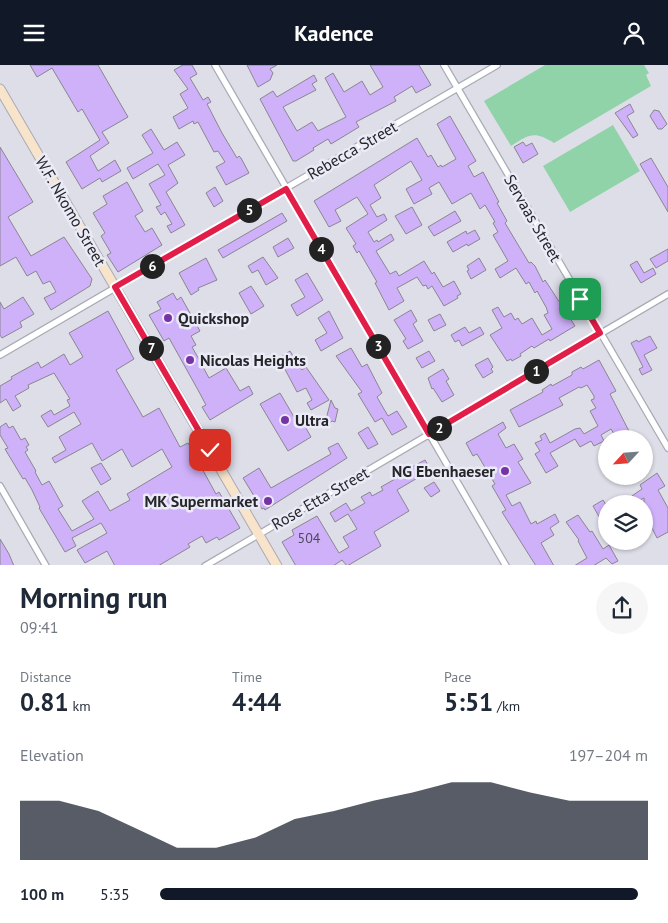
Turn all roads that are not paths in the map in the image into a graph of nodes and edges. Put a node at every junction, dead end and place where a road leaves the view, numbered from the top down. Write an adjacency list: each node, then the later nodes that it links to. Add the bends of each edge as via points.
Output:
1 (215, 65): 6 (street)
2 (444, 65): 4 (street, Servaas Street)
3 (497, 65): 4 (street, Rebecca Street)
4 (457, 88): 6 (street, Rebecca Street); 9 (street, Servaas Street)
5 (0, 89): 7 (main road, W.F. Nkomo Street)
6 (286, 189): 7 (street, Rebecca Street); 11 (street)
7 (115, 287): 10 (street, Rebecca Street); 14 (main road, W.F. Nkomo Street)
8 (668, 294): 9 (street, Rose Etta Street)
9 (600, 333): 11 (street, Rose Etta Street); 12 (street, Servaas Street)
10 (0, 355)
11 (429, 434): 14 (street, Rose Etta Street); 18 (street)
12 (668, 448)
13 (0, 486): 15 (street)
14 (259, 534): 16 (street, Rose Etta Street); 17 (main road, W.F. Nkomo Street)
15 (46, 565)
16 (205, 565)
17 (277, 565)
18 (506, 565)

